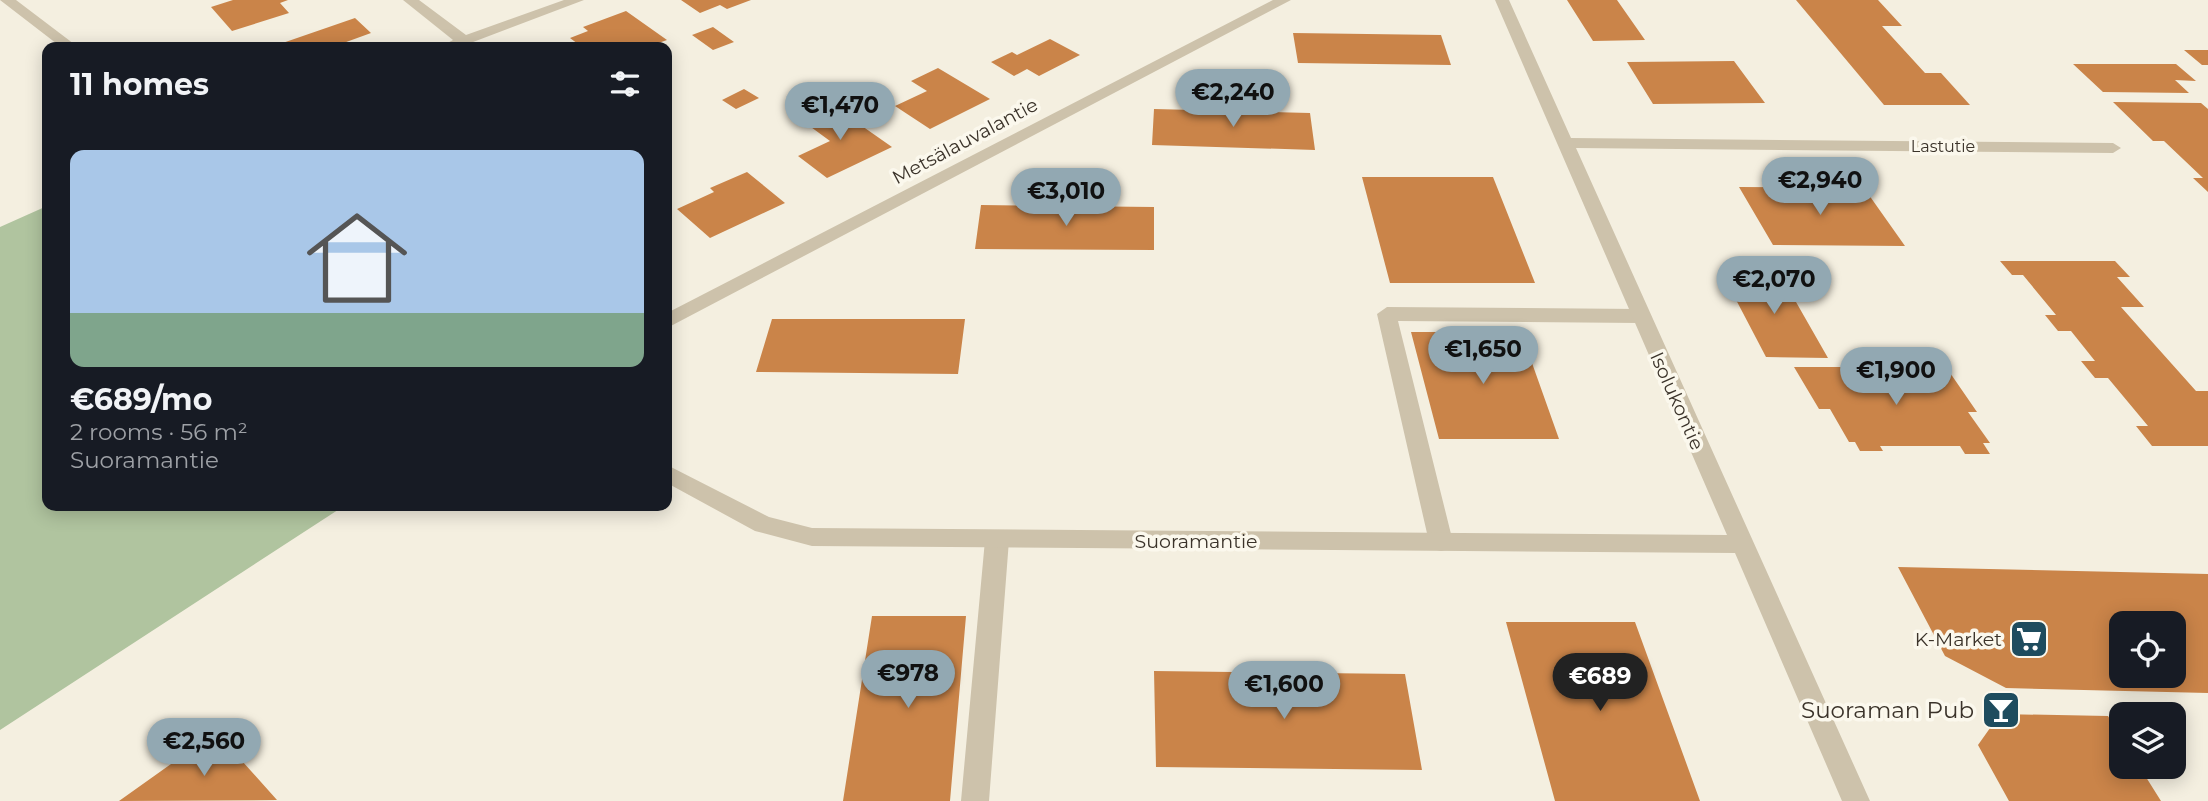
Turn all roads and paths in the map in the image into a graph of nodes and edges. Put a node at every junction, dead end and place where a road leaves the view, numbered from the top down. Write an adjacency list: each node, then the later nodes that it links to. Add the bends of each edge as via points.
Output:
1 (7, 0): 7 (street)
2 (410, 0): 6 (street)
3 (578, 0): 6 (street)
4 (1283, 0): 12 (street, Metsälauvalantie)
5 (1502, 0): 9 (street, Isolukontie)
6 (464, 41): 8 (street)
7 (63, 42)
8 (461, 42)
9 (1564, 143): 10 (street, Lastutie); 11 (street, Isolukontie)
10 (2113, 148)
11 (1639, 316): 15 (street, via 1387,314); 16 (street, Isolukontie)
12 (672, 318)
13 (672, 476): 14 (street, Suoramantie, via 764,525 812,537)
14 (997, 540): 15 (street, Suoramantie); 17 (street)
15 (1441, 542): 16 (street, Suoramantie)
16 (1741, 544): 18 (street, Isolukontie)
17 (975, 801)
18 (1856, 801)

